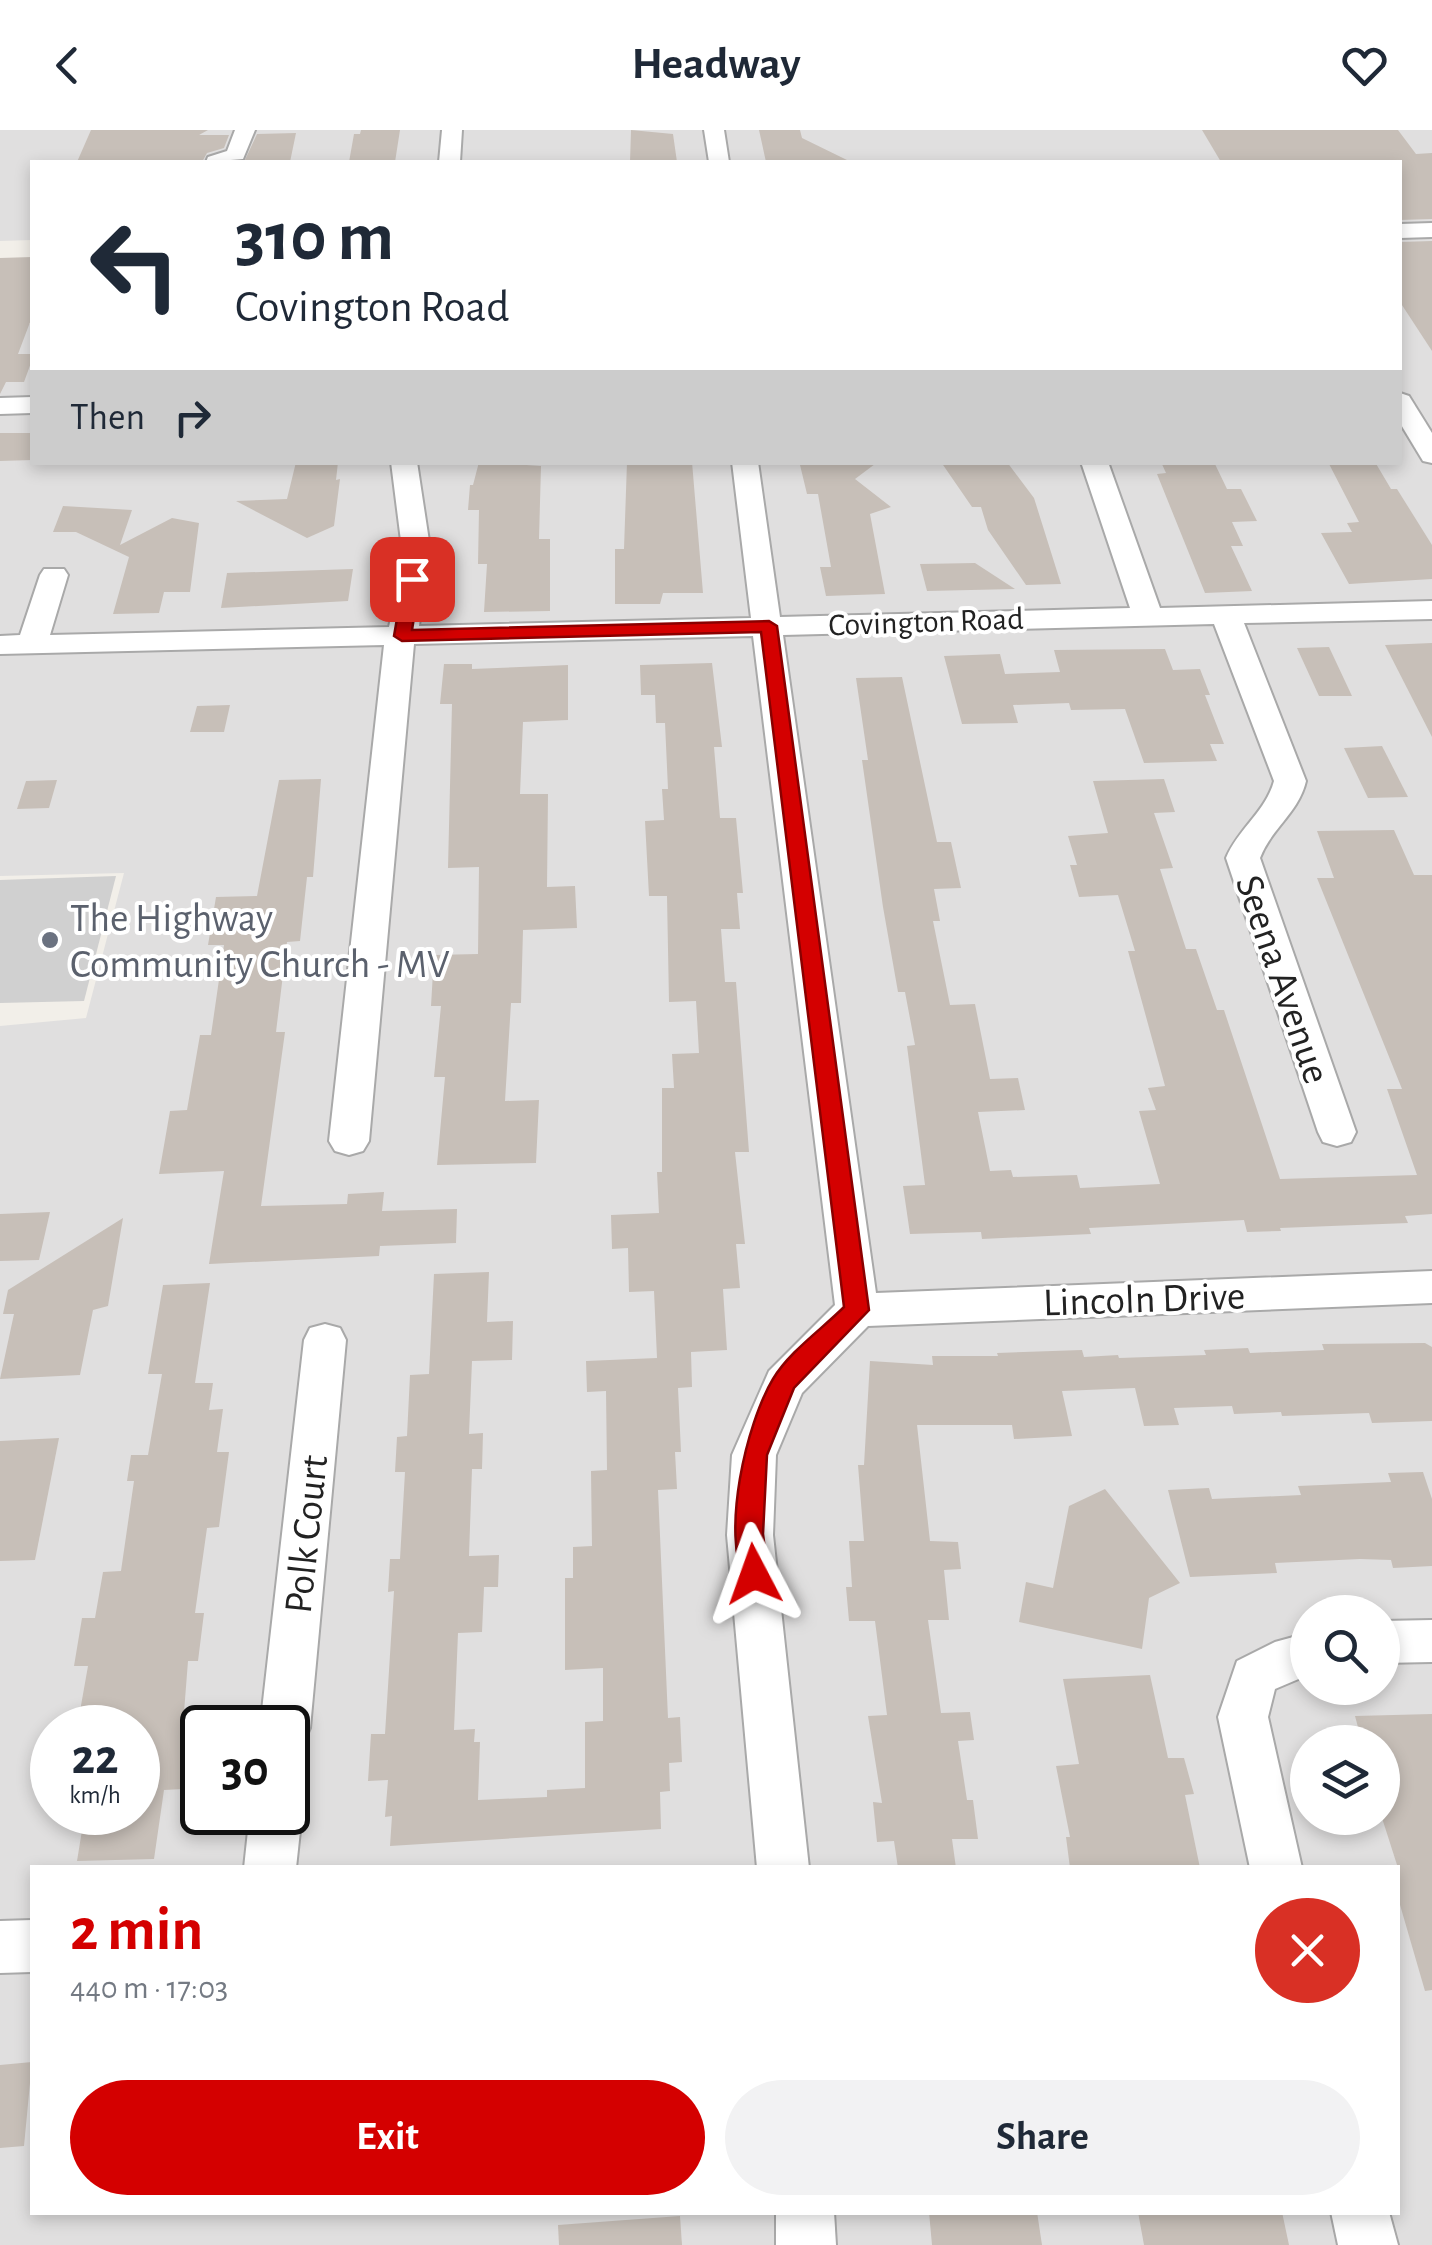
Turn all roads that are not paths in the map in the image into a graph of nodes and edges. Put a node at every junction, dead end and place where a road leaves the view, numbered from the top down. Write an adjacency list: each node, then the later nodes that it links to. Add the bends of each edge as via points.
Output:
1 (245, 130): 4 (street, via 242,148)
2 (452, 130): 5 (street)
3 (714, 130): 6 (street)
4 (222, 160)
5 (450, 160)
6 (719, 160)
7 (1402, 230): 8 (street)
8 (1432, 230)
9 (1402, 404): 12 (street)
10 (30, 405): 11 (street)
11 (0, 406)
12 (1432, 455)
13 (404, 465): 21 (street, via 416,542)
14 (745, 465): 20 (street)
15 (1095, 465): 19 (street)
16 (54, 575): 22 (street)
17 (1432, 610): 18 (street, Covington Road)
18 (1225, 613): 19 (street, Covington Road); 24 (street, Seena Avenue, via 1290,780 1288,795 1247,843 1243,858)
19 (1146, 614): 20 (street, Covington Road)
20 (769, 626): 21 (street, Covington Road); 27 (street)
21 (402, 636): 22 (street, Covington Road); 25 (street)
22 (32, 644): 23 (street, Covington Road)
23 (0, 645)
24 (1336, 1132)
25 (348, 1142)
26 (1432, 1287): 27 (street, Lincoln Drive)
27 (857, 1310): 35 (street, via 784,1382 754,1455 750,1534)
28 (325, 1340): 32 (street, Polk Court)
29 (1432, 1641): 30 (street)
30 (1400, 1642)
31 (1290, 1658): 36 (street, via 1254,1676 1243,1718)
32 (287, 1705)
33 (274, 1835): 34 (street)
34 (270, 1865)
35 (783, 1865)
36 (1275, 1865)
37 (30, 1946): 38 (street)
38 (0, 1947)
39 (805, 2215): 41 (street)
40 (1361, 2215): 42 (street)
41 (806, 2245)
42 (1368, 2245)

